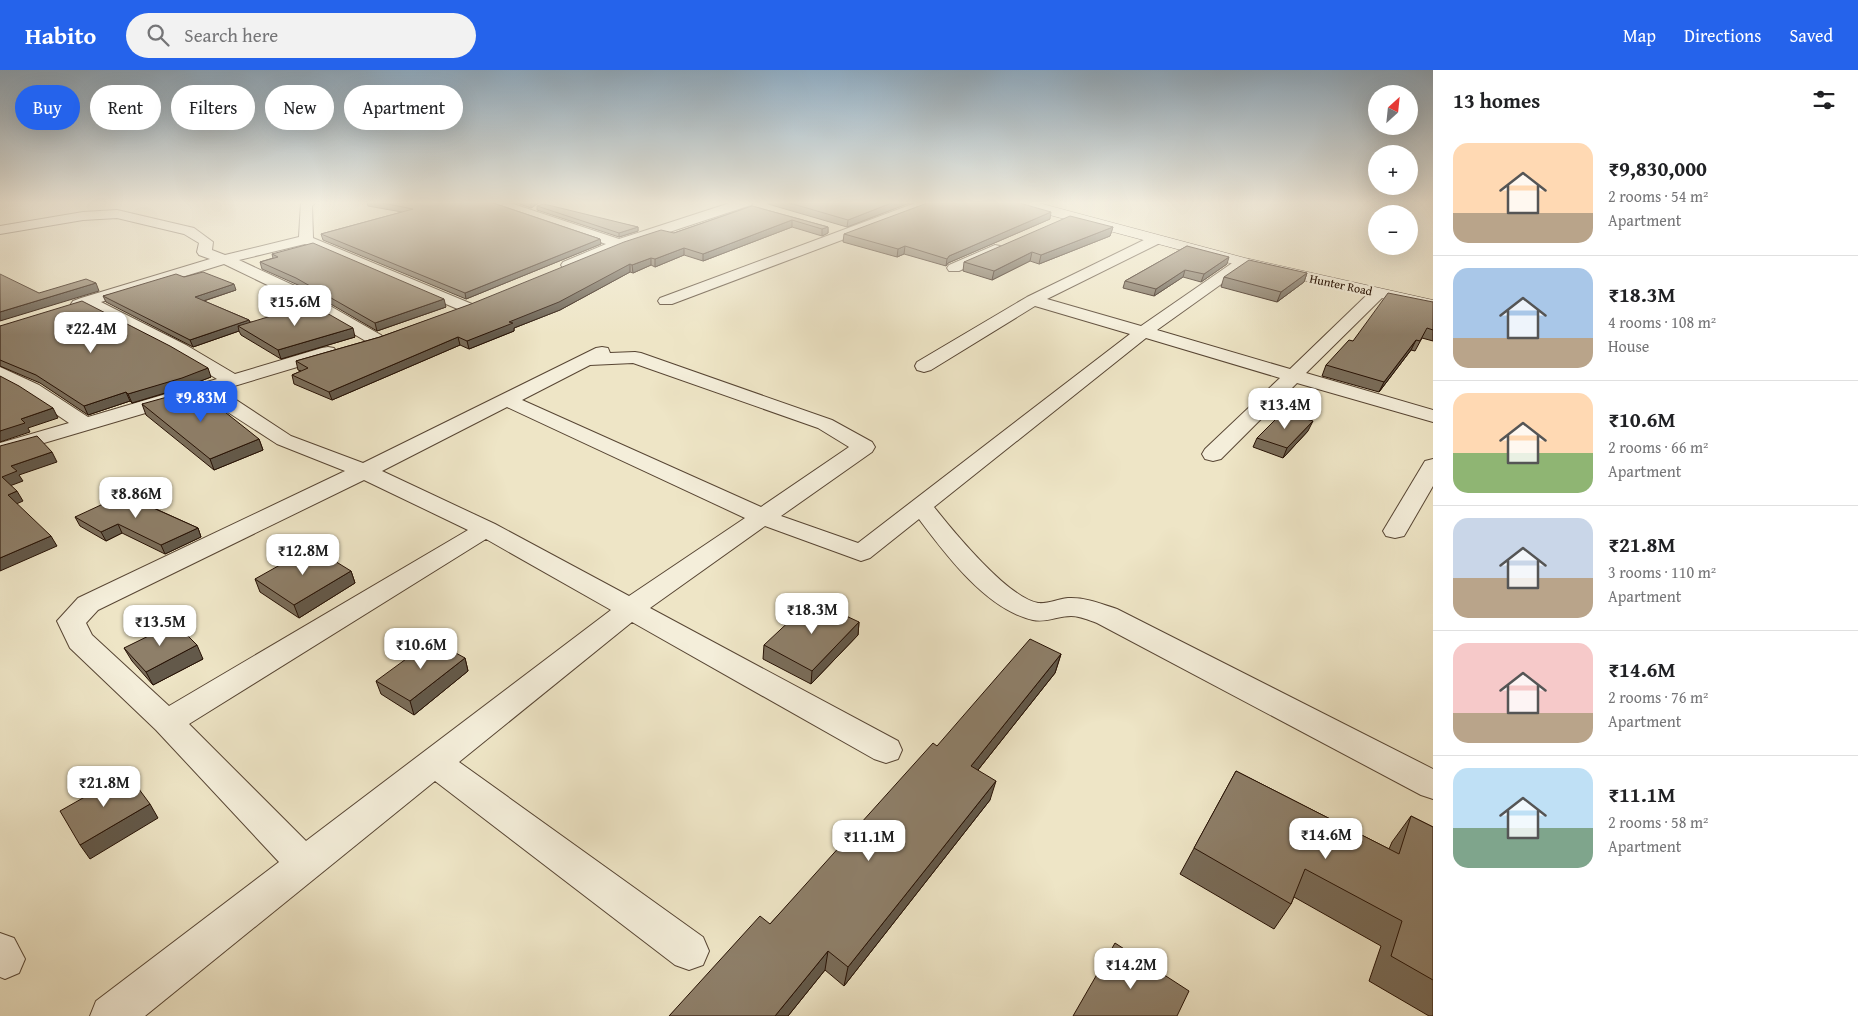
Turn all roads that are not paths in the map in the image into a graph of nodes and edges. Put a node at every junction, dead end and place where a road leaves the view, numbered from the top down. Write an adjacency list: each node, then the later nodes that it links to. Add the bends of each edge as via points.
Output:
1 (205, 246): 10 (street, via 204,252)
2 (280, 246): 10 (street)
3 (321, 246): 21 (street)
4 (614, 246): 13 (street)
5 (815, 246): 19 (street)
6 (1001, 246): 12 (street)
7 (1143, 246): 17 (street)
8 (1180, 246): 11 (main road, Hunter Road)
9 (1208, 246): 15 (main road, Hunter Road)
10 (225, 259): 18 (street); 26 (street, via 309,300)
11 (1243, 262): 14 (main road, Hunter Road); 25 (street)
12 (954, 268)
13 (556, 270)
14 (1378, 293): 20 (main road, Hunter Road); 31 (street)
15 (1433, 296)
16 (484, 300): 21 (street)
17 (1033, 300): 25 (street); 29 (street)
18 (87, 301): 22 (street); 32 (street)
19 (666, 301)
20 (1433, 305)
21 (466, 307): 23 (street)
22 (59, 310)
23 (439, 317)
24 (393, 332): 26 (street)
25 (1142, 332): 31 (street); 41 (street)
26 (375, 339): 32 (street)
27 (616, 346): 28 (street)
28 (587, 360): 34 (street); 42 (street, via 635,357 826,424 864,448)
29 (924, 366)
30 (0, 373): 36 (street, via 32,389)
31 (1294, 376): 35 (street); 38 (street)
32 (232, 380): 33 (street)
33 (204, 388): 36 (street); 40 (street, via 284,440)
34 (507, 400): 40 (street); 42 (street)
35 (1433, 416)
36 (84, 424): 37 (street)
37 (0, 450)
38 (1213, 454)
39 (1433, 466): 44 (street)
40 (364, 471): 43 (street); 46 (street, via 88,604 71,621 80,641)
41 (920, 506): 42 (street, via 861,553); 49 (street, via 964,559 1018,606 1044,613 1070,607 1107,616)
42 (762, 517): 45 (street)
43 (486, 529): 45 (street); 46 (street)
44 (1395, 531)
45 (631, 608): 47 (street); 48 (street)
46 (166, 722): 50 (street)
47 (886, 750)
48 (435, 762): 50 (street); 51 (street)
49 (1433, 785)
50 (304, 864): 52 (street)
51 (688, 951)
52 (111, 1016)

